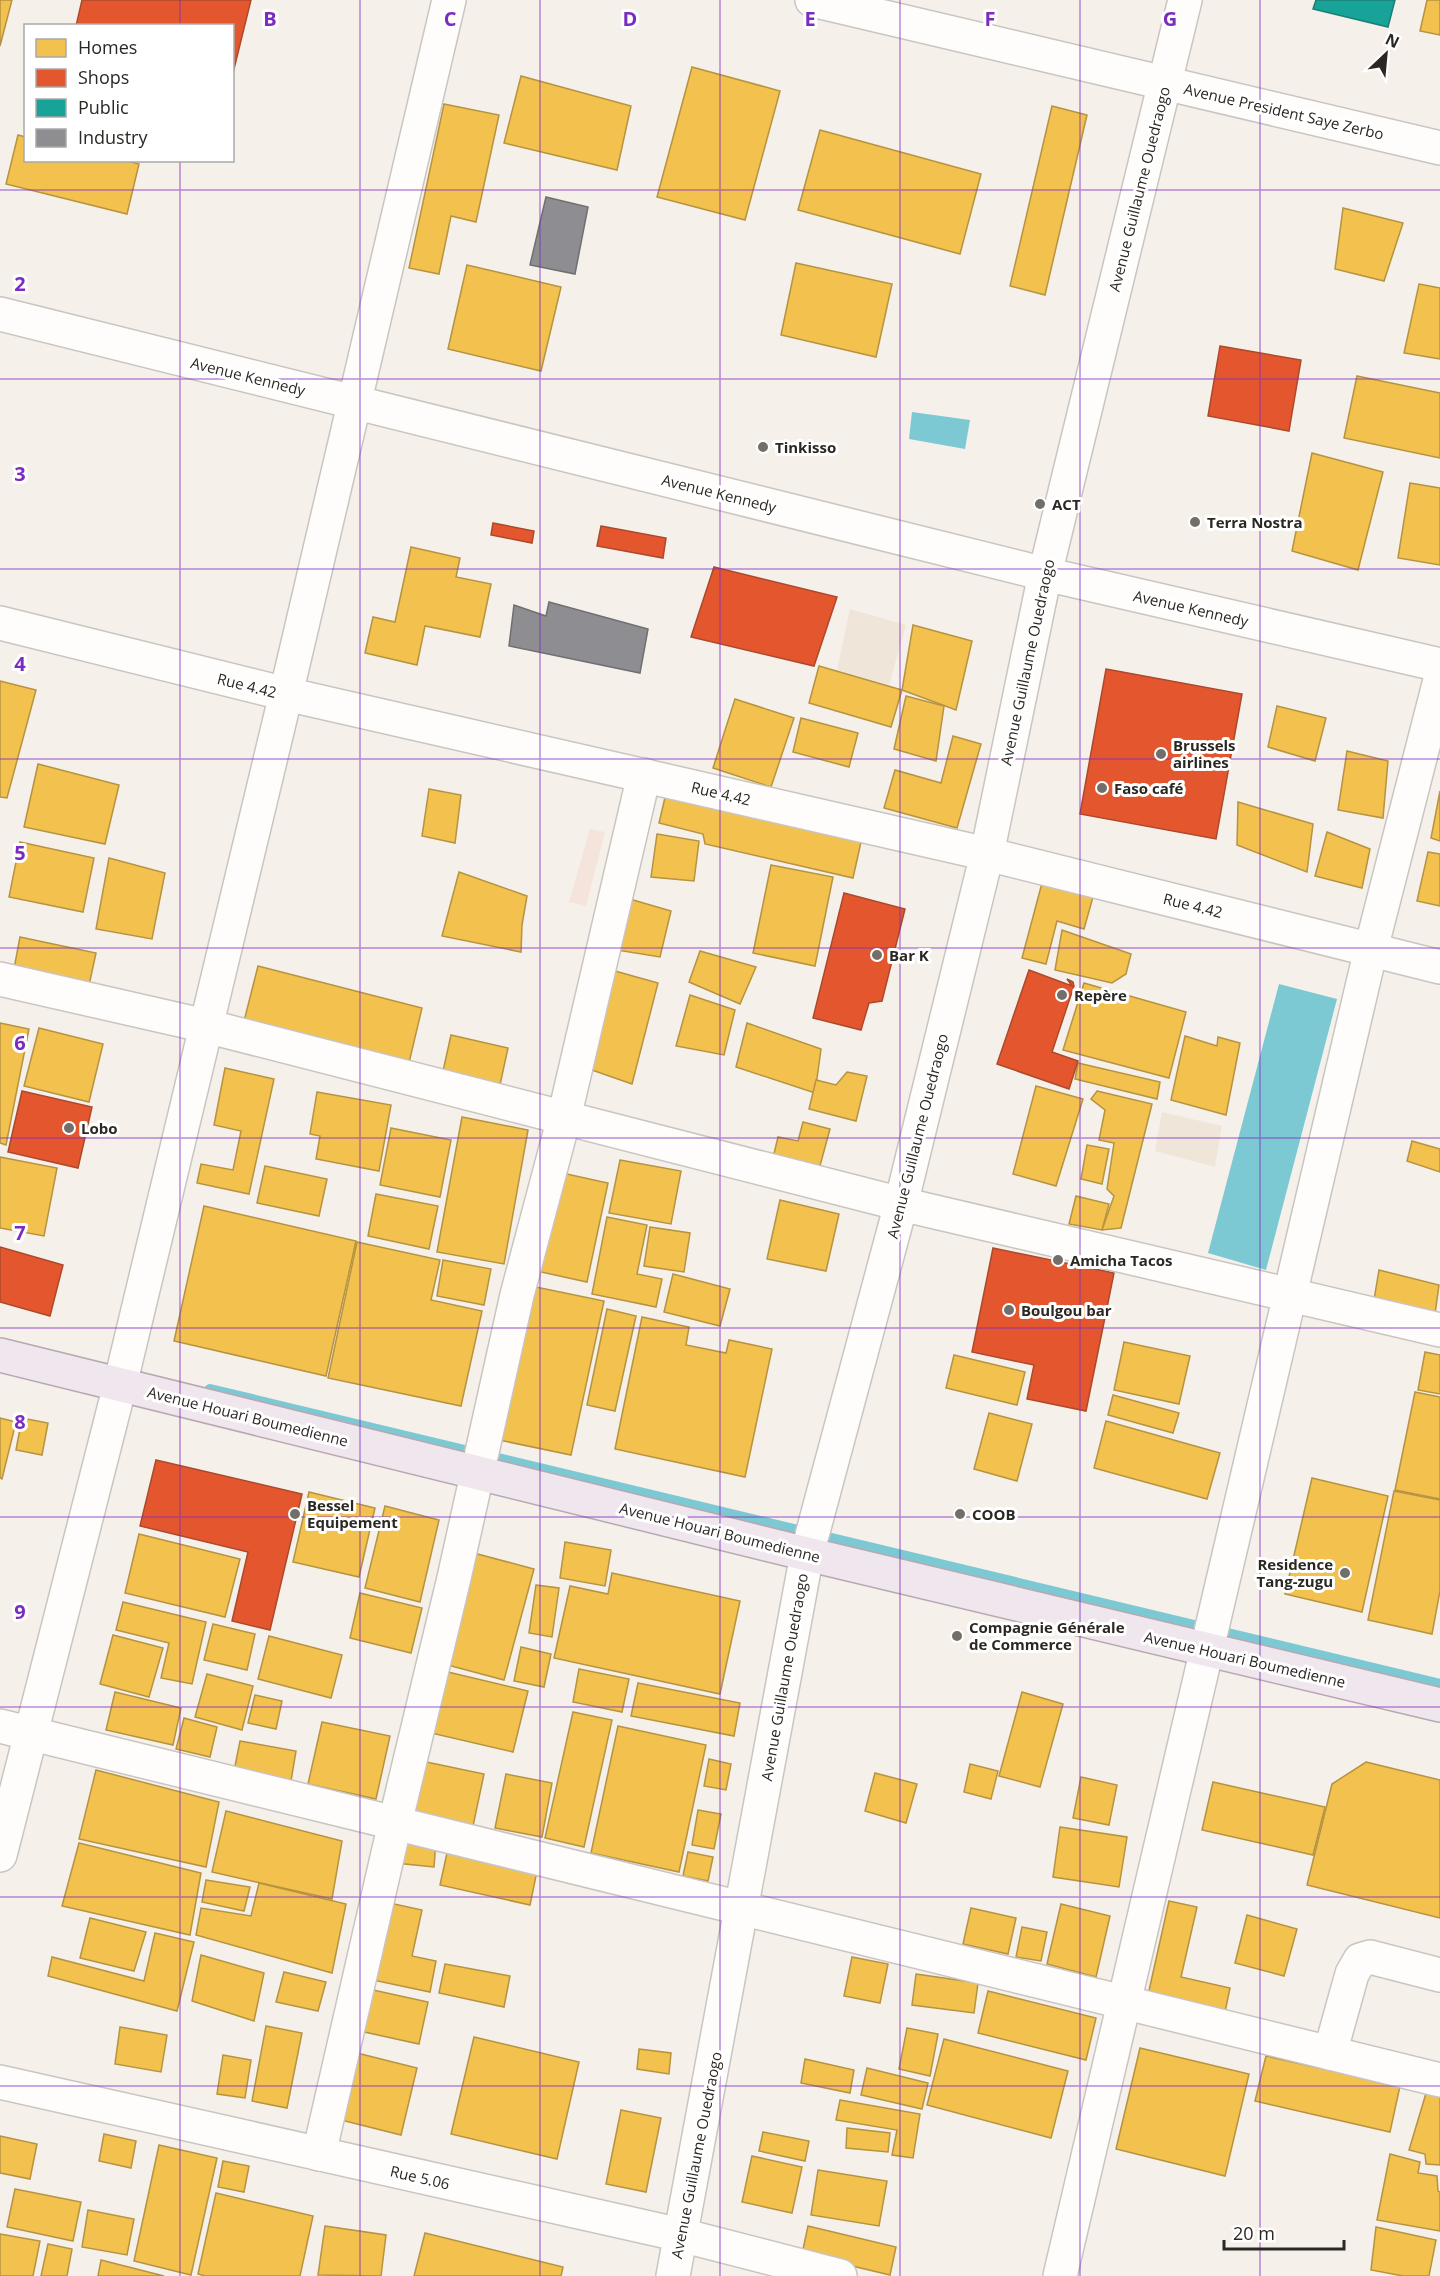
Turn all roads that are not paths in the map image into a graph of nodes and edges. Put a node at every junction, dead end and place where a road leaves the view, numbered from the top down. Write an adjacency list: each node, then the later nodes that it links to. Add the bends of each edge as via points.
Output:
1 (449, 0): 7 (street)
2 (812, 0): 4 (street, Avenue President Saye Zerbo)
3 (1185, 0): 4 (street, Avenue Guillaume Ouedraogo)
4 (1165, 82): 5 (street, Avenue President Saye Zerbo); 8 (street, Avenue Guillaume Ouedraogo)
5 (1440, 148)
6 (0, 314): 7 (street, Avenue Kennedy)
7 (355, 402): 8 (street, Avenue Kennedy); 12 (street)
8 (1045, 574): 10 (street, Avenue Kennedy); 14 (street, Avenue Guillaume Ouedraogo)
9 (0, 623): 12 (street, Rue 4.42)
10 (1440, 665)
11 (1440, 680): 15 (street)
12 (286, 694): 13 (street, Rue 4.42); 18 (street)
13 (644, 775): 14 (street, Rue 4.42); 19 (street)
14 (987, 854): 15 (street, Rue 4.42); 20 (street, Avenue Guillaume Ouedraogo)
15 (1371, 950): 16 (street, Rue 4.42); 21 (street)
16 (1440, 967)
17 (0, 979): 18 (street)
18 (206, 1026): 19 (street); 24 (street)
19 (564, 1118): 20 (street); 25 (street, via 517,1295)
20 (901, 1204): 21 (street); 26 (street, Avenue Guillaume Ouedraogo)
21 (1289, 1294): 22 (street); 27 (street)
22 (1440, 1330)
23 (0, 1355): 24 (main road, Avenue Houari Boumedienne)
24 (120, 1385): 25 (main road, Avenue Houari Boumedienne); 29 (street)
25 (477, 1472): 26 (main road, Avenue Houari Boumedienne); 30 (street)
26 (807, 1554): 27 (main road, Avenue Houari Boumedienne); 32 (street, Avenue Guillaume Ouedraogo)
27 (1207, 1650): 28 (main road, Avenue Houari Boumedienne); 34 (street)
28 (1440, 1705)
29 (15, 1730): 30 (street); 31 (street)
30 (395, 1823): 32 (street); 38 (street)
31 (0, 1855)
32 (742, 1907): 34 (street); 39 (street, Avenue Guillaume Ouedraogo)
33 (1440, 1975): 35 (street, via 1370,1957 1360,1960 1352,1974)
34 (1124, 2003): 35 (street); 42 (street)
35 (1330, 2053): 36 (street)
36 (1440, 2080)
37 (0, 2082): 38 (street, Rue 5.06)
38 (319, 2154): 39 (street, Rue 5.06)
39 (681, 2235): 40 (street, Avenue Guillaume Ouedraogo); 41 (street, Rue 5.06)
40 (673, 2276)
41 (840, 2276)
42 (1060, 2276)

